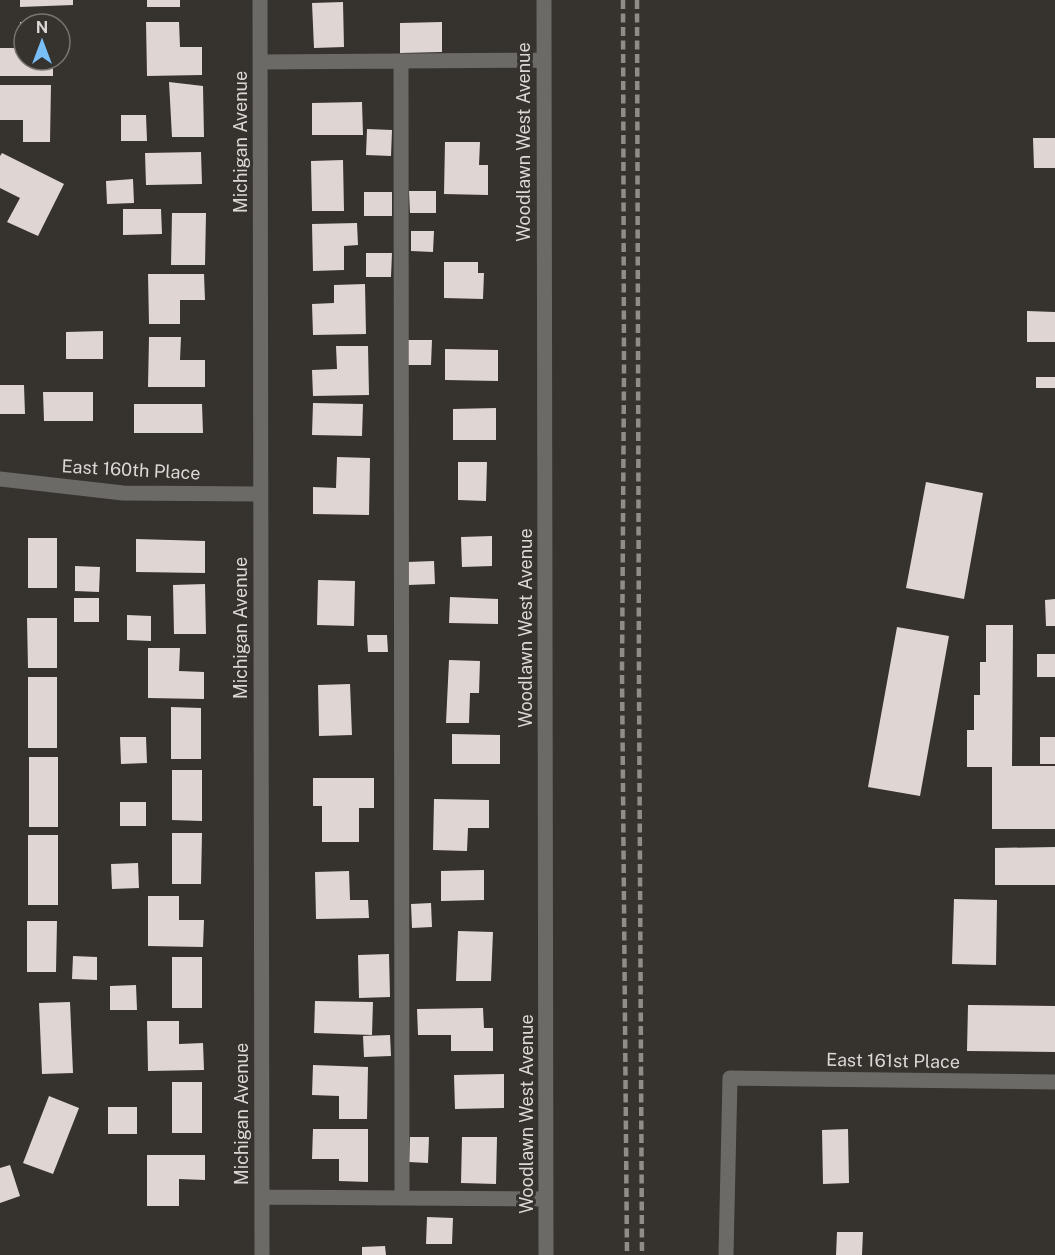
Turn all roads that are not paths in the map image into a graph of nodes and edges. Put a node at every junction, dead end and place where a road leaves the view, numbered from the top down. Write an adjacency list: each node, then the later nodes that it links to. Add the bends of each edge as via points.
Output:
1 (260, 0): 5 (street, Michigan Avenue)
2 (544, 0): 3 (street, Woodlawn West Avenue)
3 (544, 60): 4 (street); 11 (street, Woodlawn West Avenue)
4 (401, 61): 5 (street); 10 (street)
5 (260, 62): 7 (street, Michigan Avenue)
6 (0, 479): 7 (street, East 160th Place, via 123,493)
7 (261, 494): 9 (street, Michigan Avenue)
8 (1055, 1082): 14 (street, East 161st Place, via 730,1078)
9 (262, 1197): 10 (street); 12 (street, Michigan Avenue)
10 (402, 1198): 11 (street)
11 (546, 1199): 13 (street, Woodlawn West Avenue)
12 (262, 1255)
13 (546, 1255)
14 (726, 1255)

